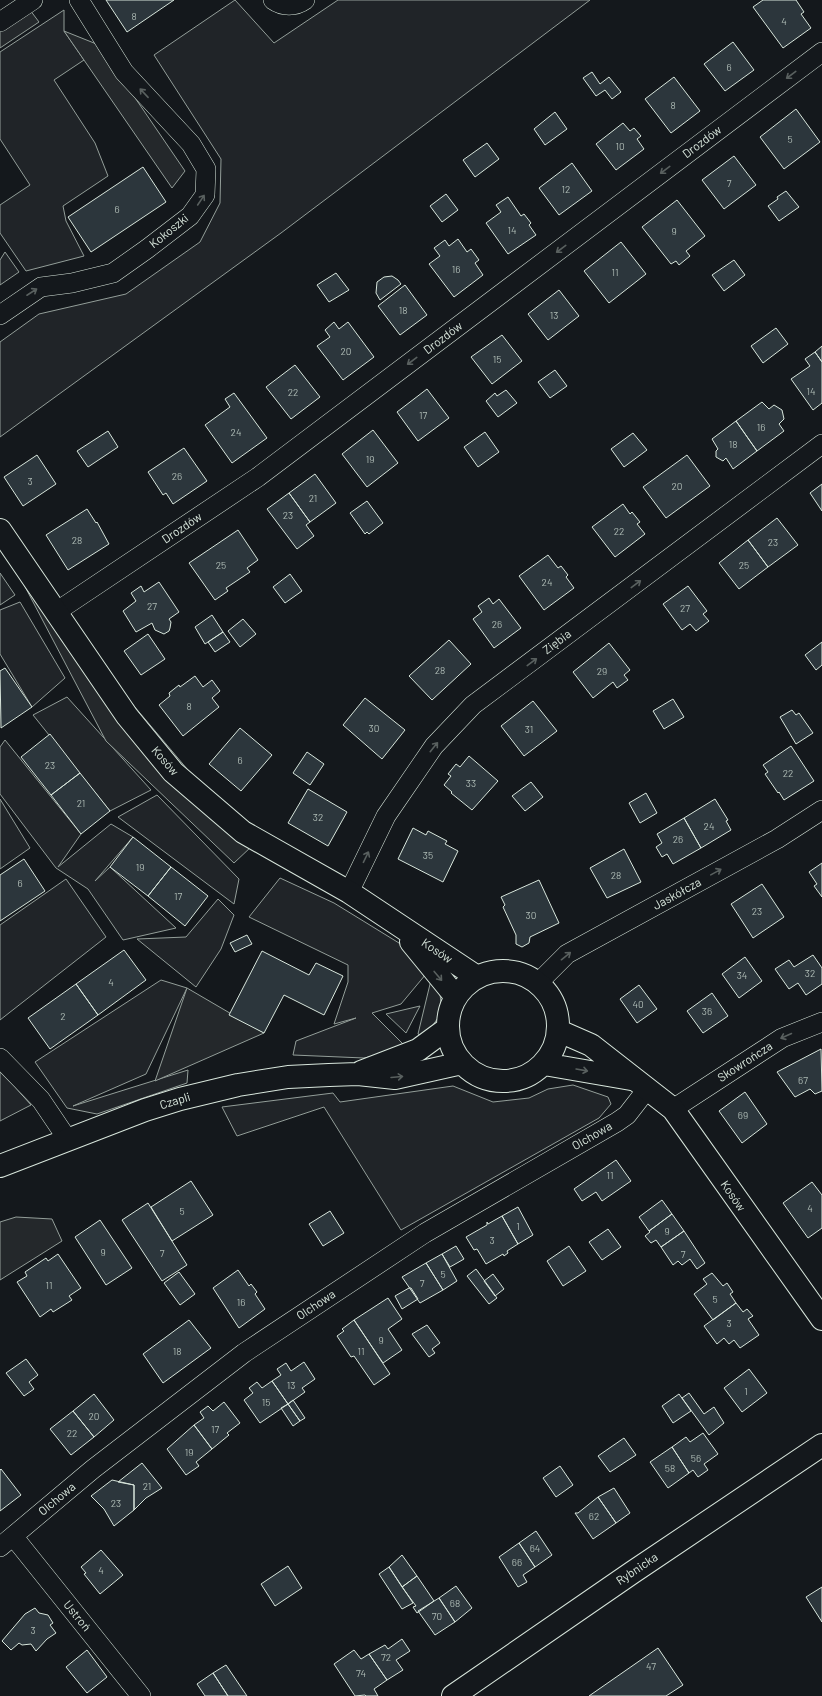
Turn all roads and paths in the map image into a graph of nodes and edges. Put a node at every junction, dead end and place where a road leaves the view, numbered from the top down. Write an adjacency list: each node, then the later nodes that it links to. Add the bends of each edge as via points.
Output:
1 (33, 0): 5 (street)
2 (79, 0): 7 (street, Kokoszki, one-way to 2, via 40,287 72,283 112,273 190,216 205,195 206,169 191,144 124,72)
3 (273, 0): 4 (street, via 287,6)
4 (305, 0)
5 (0, 22)
6 (822, 52): 10 (street, Drozdów, one-way to 10, via 258,478)
7 (0, 315)
8 (822, 444): 12 (street, Ziębia, one-way to 8, via 386,816 434,746 473,705)
9 (0, 530): 10 (street, Kosów)
10 (56, 612): 12 (street, Kosów, via 127,716 173,772 243,832)
11 (822, 810): 15 (street, Jaskółcza, one-way to 11, via 567,954 777,839)
12 (349, 892): 13 (street, Kosów)
13 (397, 923): 14 (street, Kosów, via 448,960); 16 (street, Kosów, one-way to 16)
14 (477, 977): 15 (street, via 508,971 527,976); 16 (street)
15 (538, 983): 19 (street, via 548,992 554,1004)
16 (456, 997): 18 (street, via 450,1012)
17 (822, 1022): 25 (street, Skowrończa, one-way to 25, via 782,1038)
18 (448, 1028): 21 (street, via 450,1041); 23 (street, Czapli, via 418,1050)
19 (559, 1031): 22 (street, via 551,1054); 24 (street, Kosów, via 591,1045)
20 (0, 1058): 26 (street, via 41,1100)
21 (462, 1063): 22 (street, via 476,1074 493,1081 512,1081 529,1075); 23 (street, Czapli, one-way to 21, via 395,1078)
22 (544, 1064): 24 (street, one-way to 24)
23 (358, 1074): 26 (street, Czapli, via 288,1078 225,1088 145,1110)
24 (642, 1084): 25 (street, Kosów); 30 (street, Olchowa, via 627,1115 425,1233 244,1353 93,1469)
25 (673, 1109): 28 (street, Kosów)
26 (68, 1140): 27 (street, Czapli)
27 (0, 1166)
28 (822, 1319)
29 (822, 1445): 32 (street, Rybnicka)
30 (6, 1541): 31 (street, Ustroń)
31 (141, 1696)
32 (453, 1696)

